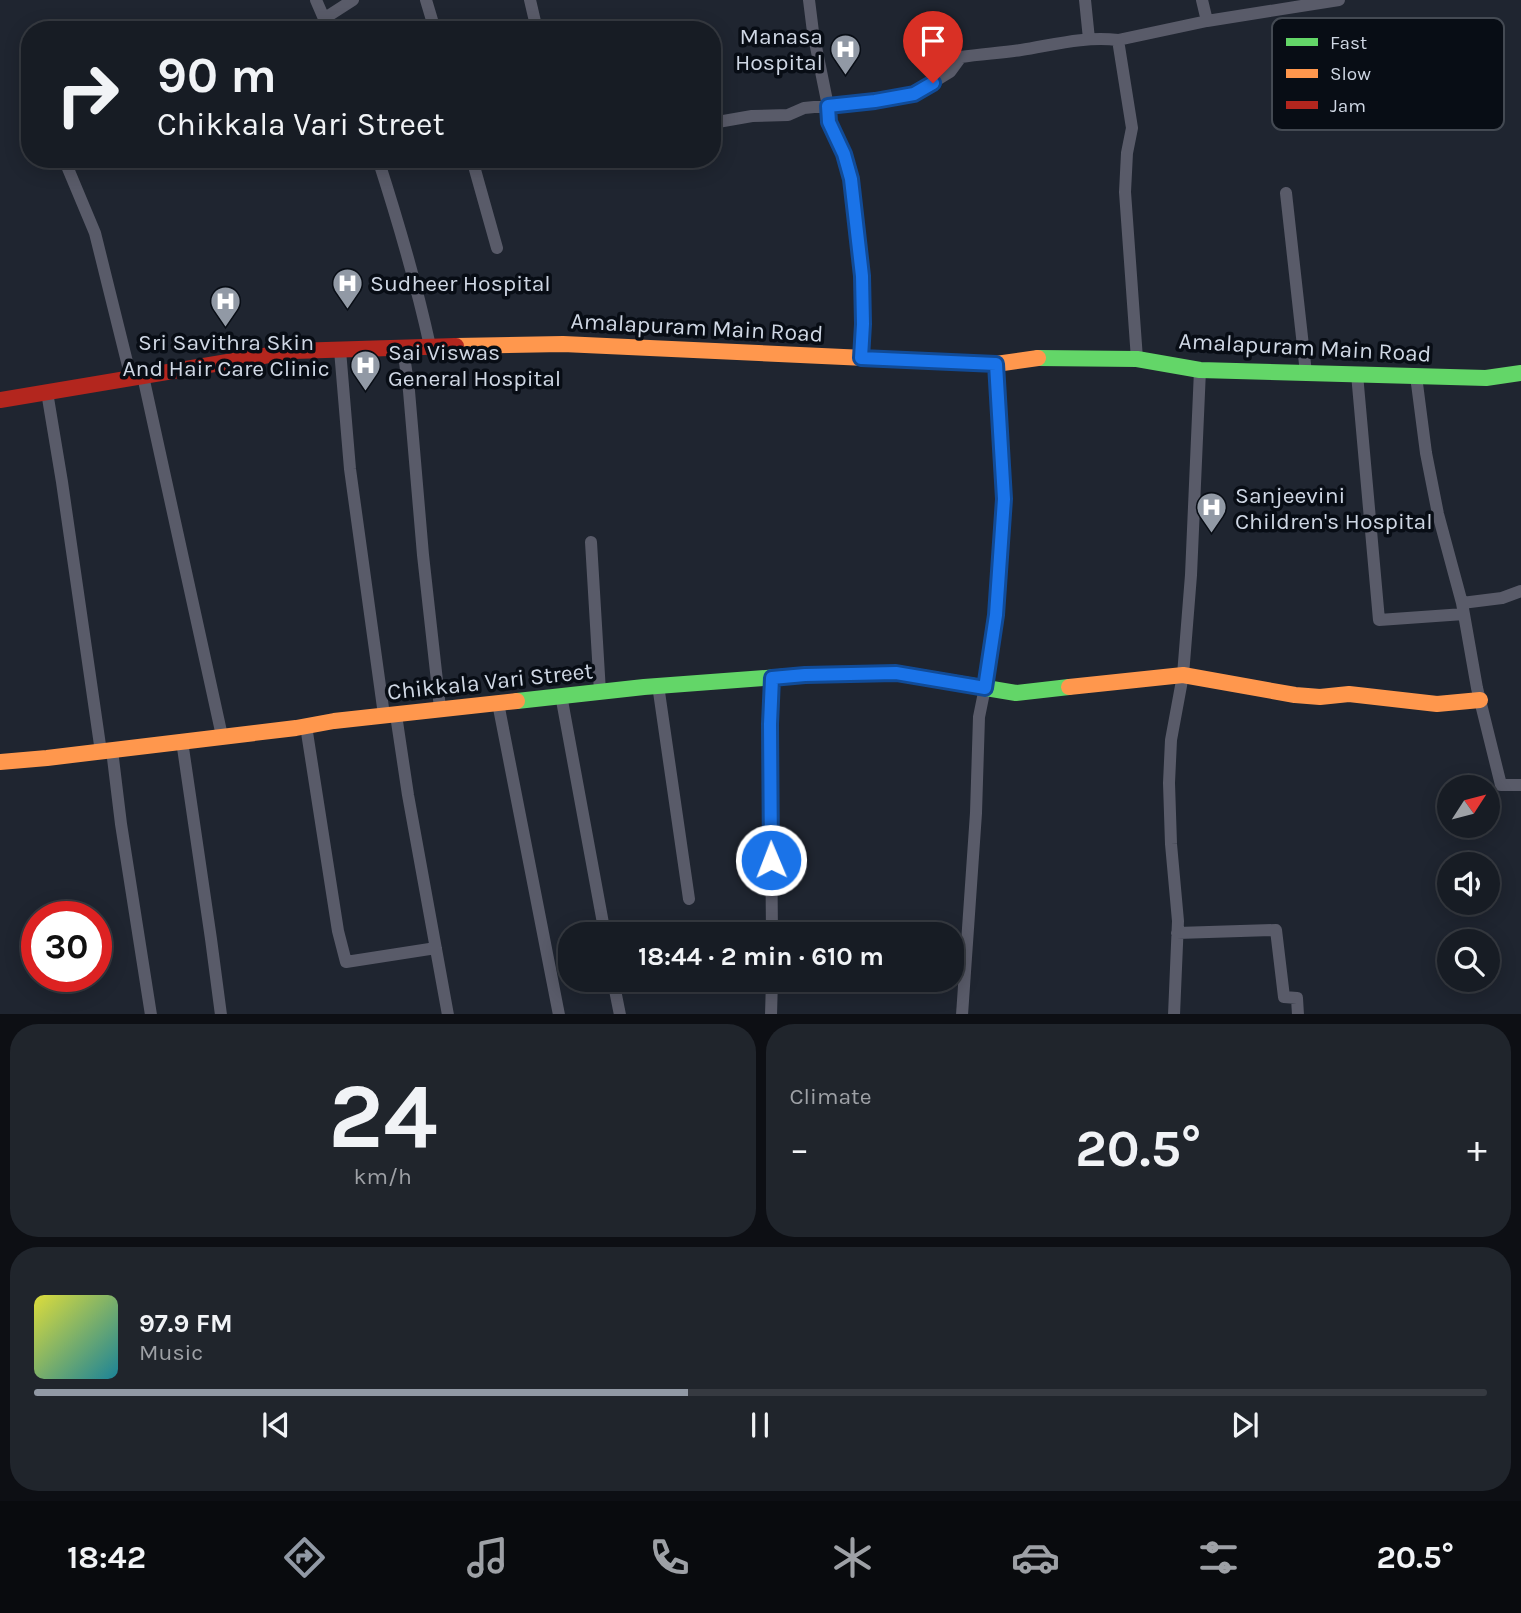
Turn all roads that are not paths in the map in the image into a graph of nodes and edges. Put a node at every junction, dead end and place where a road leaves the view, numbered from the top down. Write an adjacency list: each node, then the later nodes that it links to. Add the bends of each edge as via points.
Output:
1 (316, 0): 10 (street)
2 (353, 0): 11 (street)
3 (426, 0): 12 (street)
4 (530, 0): 13 (street)
5 (809, 0): 16 (street)
6 (1085, 0): 14 (street)
7 (1202, 0): 9 (street)
8 (1339, 0): 9 (street)
9 (1207, 20): 15 (street)
10 (326, 21)
11 (330, 21)
12 (432, 21)
13 (535, 21)
14 (1089, 39): 15 (street); 16 (street, via 961,57 950,72 914,94)
15 (1118, 40): 27 (street, via 1132,128 1125,192)
16 (828, 106): 17 (street); 26 (street, via 829,122 851,179 861,261)
17 (721, 122)
18 (68, 168): 34 (street, via 95,233)
19 (381, 168): 23 (street)
20 (475, 168): 22 (street)
21 (1286, 192): 30 (street)
22 (497, 248)
23 (430, 346): 24 (main road, Amalapuram Main Road); 26 (main road, Amalapuram Main Road, via 563,344)
24 (403, 348): 25 (main road, Amalapuram Main Road); 48 (street)
25 (340, 349): 34 (main road, Amalapuram Main Road, via 293,351); 49 (street, via 349,469)
26 (861, 358): 28 (main road, Amalapuram Main Road)
27 (1137, 359): 28 (main road, Amalapuram Main Road, via 1035,358); 29 (main road, Amalapuram Main Road)
28 (996, 364): 43 (street, via 1004,499 996,615)
29 (1200, 370): 30 (main road, Amalapuram Main Road); 40 (street)
30 (1306, 373): 32 (main road, Amalapuram Main Road)
31 (1521, 373): 33 (main road, Amalapuram Main Road, via 1486,378)
32 (1357, 374): 33 (main road, Amalapuram Main Road); 39 (street, via 1379,620)
33 (1416, 376): 39 (street, via 1436,502)
34 (137, 377): 35 (main road, Amalapuram Main Road); 51 (street)
35 (47, 392): 36 (main road, Amalapuram Main Road); 53 (street)
36 (0, 400)
37 (592, 542): 44 (street)
38 (1521, 591): 39 (street)
39 (1463, 608): 46 (street)
40 (1182, 675): 43 (main road, Chikkala Vari Street, via 1016,693); 46 (main road, Chikkala Vari Street, via 1294,695 1349,694 1437,704); 59 (street, via 1169,783)
41 (772, 678): 42 (main road, Chikkala Vari Street); 43 (main road, Chikkala Vari Street, via 896,673); 58 (street)
42 (657, 685): 44 (main road, Chikkala Vari Street); 56 (street)
43 (985, 688): 69 (street, via 979,717)
44 (600, 692): 45 (main road, Chikkala Vari Street)
45 (561, 695): 47 (main road, Chikkala Vari Street); 57 (street)
46 (1480, 700): 55 (street, via 1501,785)
47 (498, 703): 48 (main road, Chikkala Vari Street); 66 (street)
48 (440, 708): 49 (main road, Chikkala Vari Street)
49 (390, 715): 50 (main road, Chikkala Vari Street); 60 (street)
50 (306, 726): 51 (main road, Chikkala Vari Street); 60 (street, via 346,962)
51 (222, 736): 52 (main road, Chikkala Vari Street)
52 (181, 741): 53 (main road, Chikkala Vari Street); 64 (street)
53 (107, 751): 54 (main road, Chikkala Vari Street); 63 (street)
54 (0, 762)
55 (1521, 785)
56 (690, 900)
57 (603, 922)
58 (772, 922)
59 (1177, 933): 70 (street); 71 (street, via 1276,930 1284,997 1297,998)
60 (436, 948): 65 (street)
61 (616, 992): 67 (street)
62 (772, 992): 68 (street)
63 (151, 1014)
64 (220, 1014)
65 (447, 1014)
66 (559, 1014)
67 (620, 1014)
68 (772, 1014)
69 (962, 1014)
70 (1174, 1014)
71 (1298, 1014)

